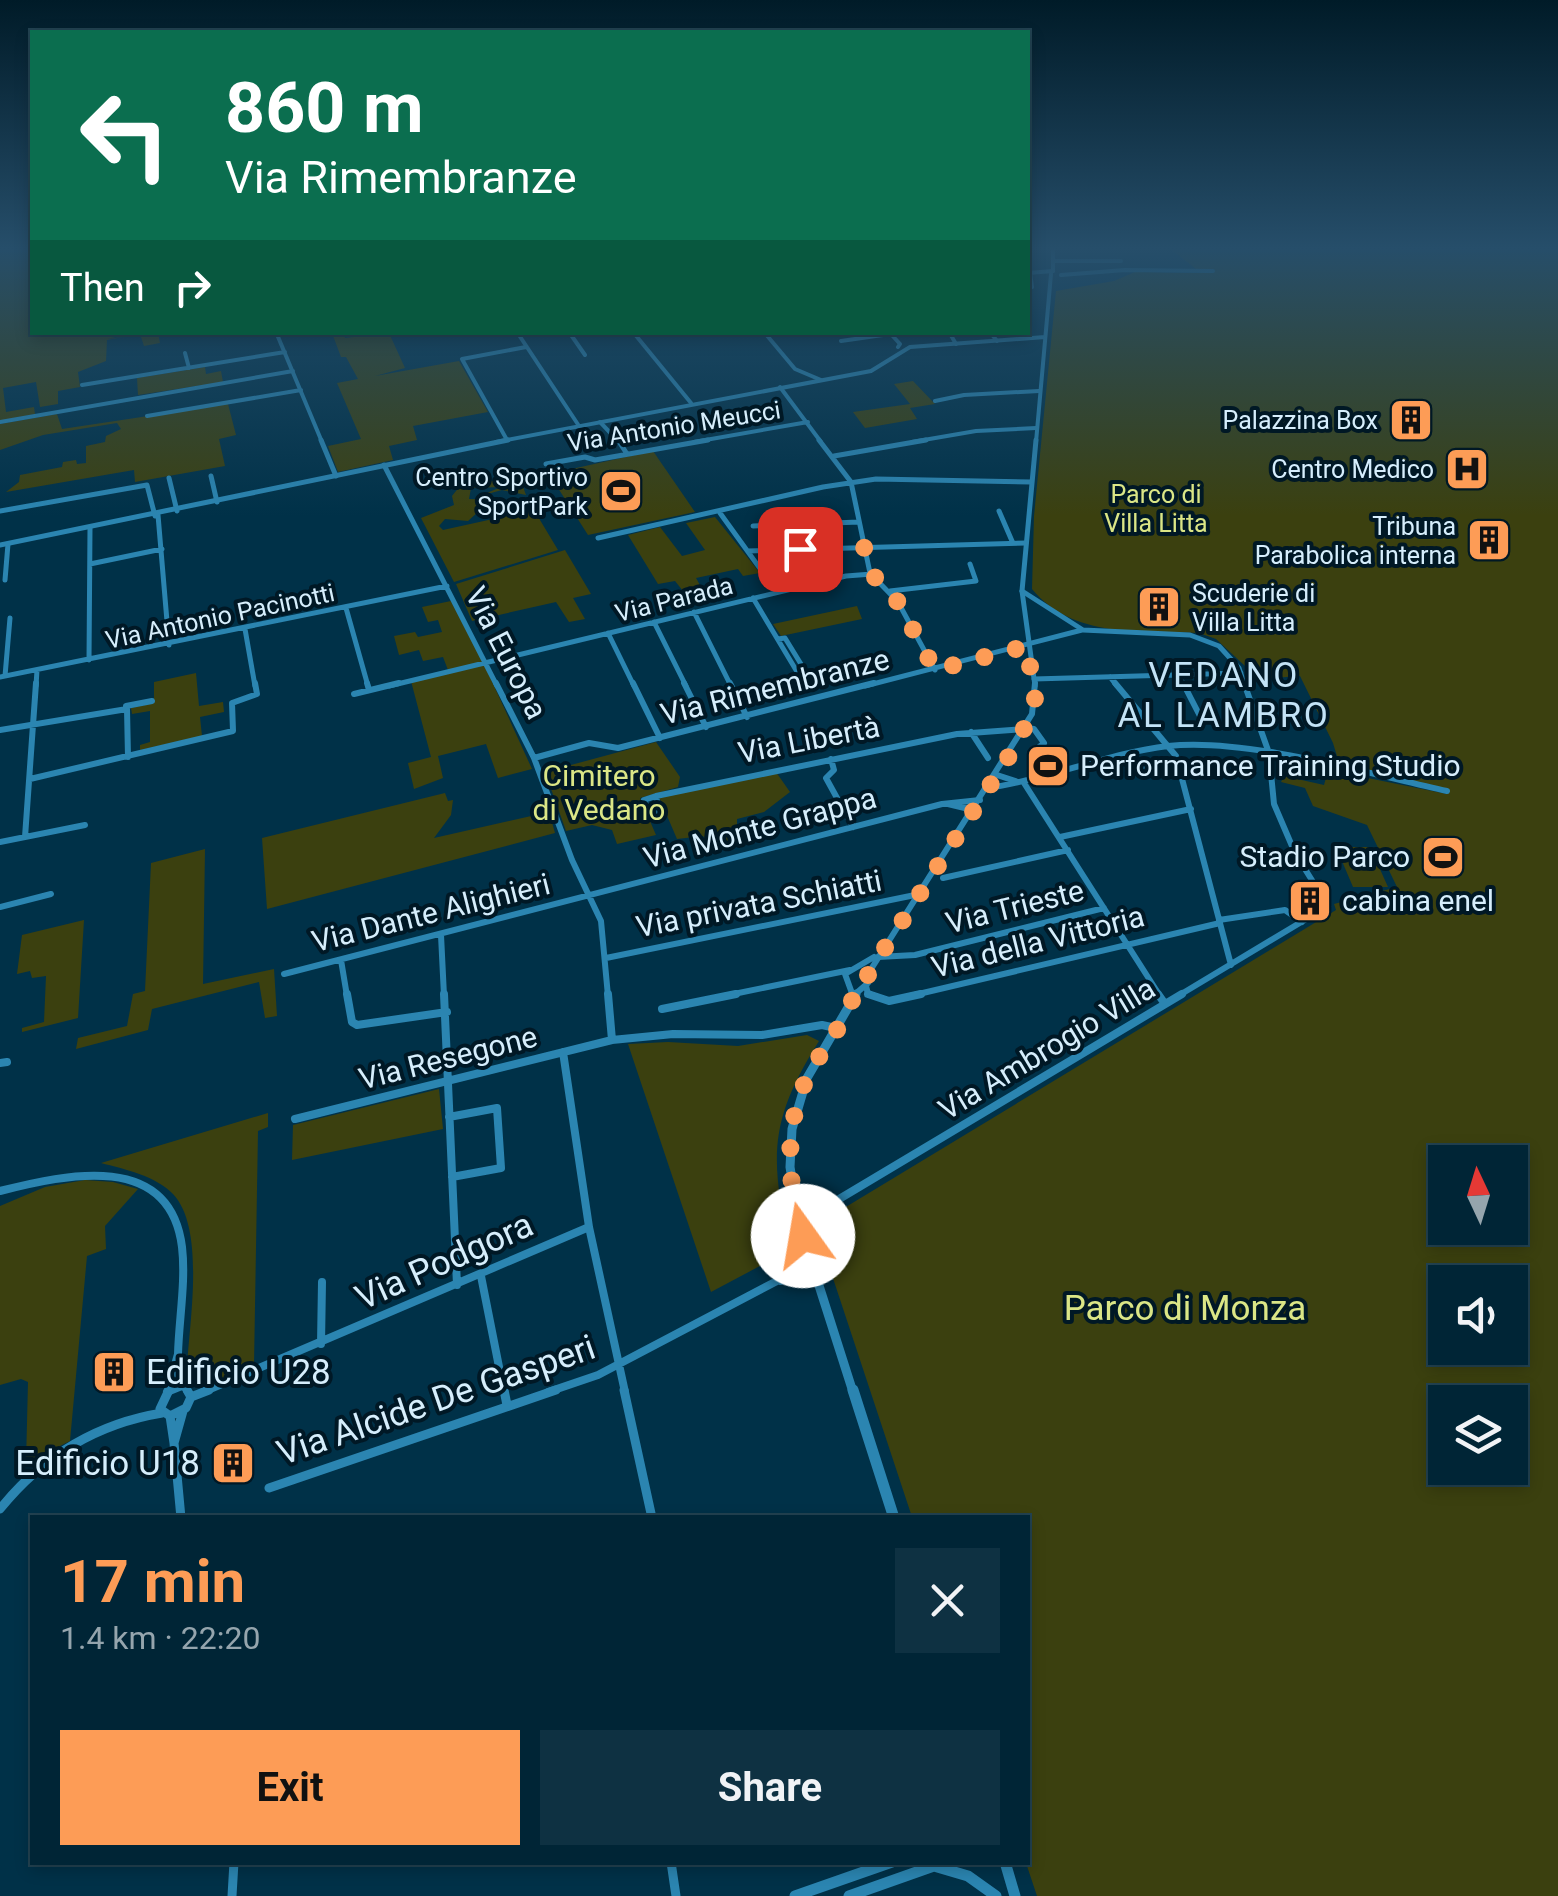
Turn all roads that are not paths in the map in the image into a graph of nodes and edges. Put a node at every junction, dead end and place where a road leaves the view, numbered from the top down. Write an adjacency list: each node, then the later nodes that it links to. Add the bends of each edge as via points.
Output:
1 (279, 338): 19 (street)
2 (521, 338): 17 (street)
3 (574, 338): 21 (street)
4 (638, 338): 30 (street)
5 (769, 338): 24 (street)
6 (859, 338): 14 (street)
7 (894, 338): 18 (street)
8 (953, 338): 16 (street)
9 (995, 338): 15 (street)
10 (1034, 338): 13 (main road)
11 (1041, 338): 13 (main road)
12 (1044, 338): 28 (main road)
13 (1023, 339): 15 (main road)
14 (841, 341)
15 (997, 341): 16 (main road)
16 (956, 344): 24 (main road, via 910,347 878,369 822,380)
17 (526, 347): 36 (street); 39 (street, via 462,359)
18 (898, 347)
19 (285, 352): 22 (street); 23 (street)
20 (185, 353): 22 (street)
21 (585, 355)
22 (188, 368): 25 (street)
23 (293, 371): 27 (street); 33 (street)
24 (800, 377): 26 (main road)
25 (82, 385)
26 (780, 387): 30 (main road); 35 (street)
27 (301, 390): 31 (street); 45 (street)
28 (1040, 391): 29 (street, via 964,394); 37 (main road)
29 (936, 402)
30 (691, 404): 32 (main road)
31 (147, 416)
32 (612, 420): 34 (main road); 38 (street)
33 (0, 422)
34 (600, 422): 36 (main road); 38 (street)
35 (808, 422): 40 (street, Via Antonio Meucci); 41 (street)
36 (579, 426): 39 (main road)
37 (1036, 428): 41 (street, via 927,438); 48 (main road)
38 (611, 430): 40 (street)
39 (507, 440): 43 (main road)
40 (627, 454): 42 (street, Via Antonio Meucci)
41 (834, 456): 47 (street)
42 (546, 464)
43 (384, 465): 45 (main road); 70 (street, Via Europa)
44 (212, 476): 49 (street)
45 (336, 476): 49 (main road)
46 (169, 478): 51 (street)
47 (850, 482): 48 (street); 53 (street); 55 (street)
48 (1031, 482): 60 (main road)
49 (217, 502): 51 (main road)
50 (0, 511): 54 (street, via 150,486)
51 (177, 511): 54 (main road)
52 (999, 511): 59 (street)
53 (720, 513): 58 (street); 65 (street)
54 (157, 515): 57 (main road); 64 (street)
55 (859, 522): 56 (street); 63 (street)
56 (753, 526)
57 (90, 528): 61 (main road); 66 (street)
58 (598, 538)
59 (1012, 541): 60 (street); 63 (street)
60 (1026, 543): 72 (main road)
61 (8, 544): 62 (main road); 69 (street)
62 (0, 545)
63 (864, 547): 65 (street); 68 (street)
64 (162, 549): 66 (street); 85 (street)
65 (748, 551): 73 (street)
66 (90, 564): 87 (street)
67 (970, 564): 71 (street, via 976,581)
68 (872, 574): 71 (street); 73 (street, Via Parada)
69 (5, 580)
70 (447, 586): 75 (street, Via Antonio Pacinotti); 88 (street, Via Europa)
71 (889, 591): 90 (street)
72 (1022, 591): 80 (street); 82 (main road)
73 (777, 592): 74 (street, Via Parada)
74 (753, 598): 76 (street, Via Parada); 83 (street)
75 (346, 608): 79 (street, Via Antonio Pacinotti); 96 (street)
76 (694, 612): 78 (street, Via Parada); 100 (street)
77 (10, 618): 93 (street)
78 (654, 622): 81 (street, Via Parada); 103 (street)
79 (245, 629): 85 (street, Via Antonio Pacinotti); 113 (street, via 256,696 232,703 234,731)
80 (1083, 630): 84 (street); 91 (street, via 1202,637)
81 (608, 633): 88 (street, Via Parada); 108 (street)
82 (1026, 636): 84 (street); 86 (main road)
83 (778, 638): 83 (street, via 796,670 804,669 785,638)
84 (1050, 638): 86 (street, Via Rimembranze)
85 (169, 644): 87 (street, Via Antonio Pacinotti)
86 (1027, 646): 90 (street, Via Rimembranze); 95 (main road)
87 (89, 660): 89 (street, Via Antonio Pacinotti)
88 (485, 662): 96 (street, Via Parada); 114 (street, Via Europa)
89 (37, 670): 93 (street, Via Antonio Pacinotti); 102 (street)
90 (935, 670): 100 (street, Via Rimembranze)
91 (1241, 673): 92 (street); 112 (street)
92 (1179, 675): 94 (street); 101 (street)
93 (2, 676)
94 (1110, 677): 95 (street); 110 (street)
95 (1034, 679): 104 (main road)
96 (369, 690): 97 (street, Via Parada)
97 (354, 694)
98 (152, 701): 99 (street)
99 (120, 708): 102 (street); 113 (street, via 127,709)
100 (747, 717): 103 (street, Via Rimembranze)
101 (1202, 720)
102 (32, 724): 105 (street); 120 (street)
103 (706, 727): 108 (street, Via Rimembranze)
104 (1026, 728): 106 (street, Via Libertà); 109 (main road); 111 (street, via 1039,735)
105 (0, 730)
106 (991, 730): 107 (street, Via Libertà); 109 (street, Via Libertà)
107 (971, 732): 115 (street); 116 (street, Via Libertà)
108 (660, 738): 114 (street, Via Rimembranze, via 618,748 592,742)
109 (1020, 739): 119 (main road)
110 (1168, 746): 112 (street); 117 (street); 121 (street)
111 (1039, 747)
112 (1270, 753): 123 (street); 142 (street, Via Ambrogio Villa, via 1274,804 1305,870 1329,902)
113 (128, 757): 120 (street)
114 (534, 758): 138 (street, Via Europa)
115 (988, 758)
116 (832, 759): 124 (street, Via Libertà); 130 (street, via 834,770 826,778)
117 (1180, 767): 118 (street, via 1154,763); 127 (street)
118 (1131, 769)
119 (997, 775): 121 (street); 122 (main road)
120 (30, 779): 131 (street)
121 (1024, 783): 122 (street); 132 (street)
122 (989, 788): 125 (main road)
123 (1446, 791)
124 (656, 796)
125 (980, 800): 126 (street, Via Monte Grappa); 128 (main road)
126 (942, 804): 128 (street, Via Monte Grappa); 130 (street, Via Monte Grappa)
127 (1191, 809): 132 (street); 141 (street)
128 (973, 810): 137 (main road)
129 (85, 825): 131 (street)
130 (854, 827): 138 (street, Via Monte Grappa)
131 (25, 837): 133 (street)
132 (1060, 837): 134 (street)
133 (0, 842)
134 (1068, 850): 135 (street); 140 (street)
135 (943, 878)
136 (51, 894): 139 (street)
137 (922, 894): 145 (main road); 146 (street, Via privata Schiatti)
138 (590, 896): 143 (street, Via Dante Alighieri); 146 (street, Via Europa)
139 (0, 907)
140 (1104, 908): 144 (street); 145 (street, Via Trieste, via 915,955)
141 (1220, 922): 142 (street, via 1285,910); 144 (street, Via della Vittoria); 148 (street)
142 (1302, 922): 148 (street, Via Ambrogio Villa)
143 (441, 935): 147 (street, Via Dante Alighieri); 155 (street)
144 (1126, 946): 152 (street, Via della Vittoria, via 889,1001); 153 (street)
145 (880, 954): 149 (main road)
146 (606, 958): 157 (street, Via Europa)
147 (341, 960): 151 (street, Via Dante Alighieri); 155 (street, via 352,1022 358,1025)
148 (1230, 966): 153 (street, Via Ambrogio Villa)
149 (859, 971): 150 (street); 152 (main road); 152 (main road)
150 (830, 972): 152 (street); 154 (street)
151 (284, 974)
152 (857, 989): 156 (main road)
153 (1164, 1004): 164 (street, Via Ambrogio Villa)
154 (662, 1009)
155 (447, 1012): 159 (street)
156 (838, 1029): 157 (street, Via Resegone); 164 (main road, via 807,1078 794,1119 790,1167)
157 (612, 1040): 158 (street, Via Resegone)
158 (563, 1052): 159 (street, Via Resegone); 165 (street)
159 (447, 1081): 160 (street); 161 (street, Via Resegone)
160 (448, 1116): 162 (street); 162 (street, Via Podgora, via 497,1108 501,1168)
161 (294, 1119)
162 (452, 1177): 169 (street)
163 (0, 1193): 171 (street, via 82,1173 147,1187 169,1207 182,1244)
164 (800, 1223): 166 (main road)
165 (588, 1227): 167 (street, Via Podgora); 172 (street)
166 (814, 1267): 172 (street, Via Alcide De Gasperi); 184 (main road)
167 (481, 1276): 169 (street, Via Podgora); 176 (street)
168 (322, 1282): 170 (street, Via Podgora)
169 (458, 1286): 170 (street, Via Podgora)
170 (321, 1344): 175 (street, Via Podgora)
171 (178, 1354): 173 (street); 174 (street)
172 (621, 1364): 176 (street, Via Alcide De Gasperi); 183 (street)
173 (184, 1384): 174 (street); 175 (street)
174 (168, 1390): 178 (street, via 159,1404)
175 (192, 1397): 177 (street)
176 (507, 1405): 180 (street, Via Alcide De Gasperi)
177 (182, 1411): 178 (street); 179 (street)
178 (166, 1414): 179 (street); 181 (street, via 82,1440 35,1468)
179 (174, 1443): 182 (street)
180 (269, 1488)
181 (0, 1510)
182 (181, 1515)
183 (651, 1515)
184 (893, 1515)
185 (234, 1865): 193 (street)
186 (671, 1865): 194 (street)
187 (884, 1865): 191 (main road)
188 (936, 1865): 192 (main road)
189 (941, 1865): 196 (main road)
190 (1005, 1865): 197 (main road)
191 (850, 1877): 192 (street); 195 (main road)
192 (852, 1895)
193 (232, 1896)
194 (676, 1896)
195 (795, 1896)
196 (996, 1896)
197 (1015, 1896)

